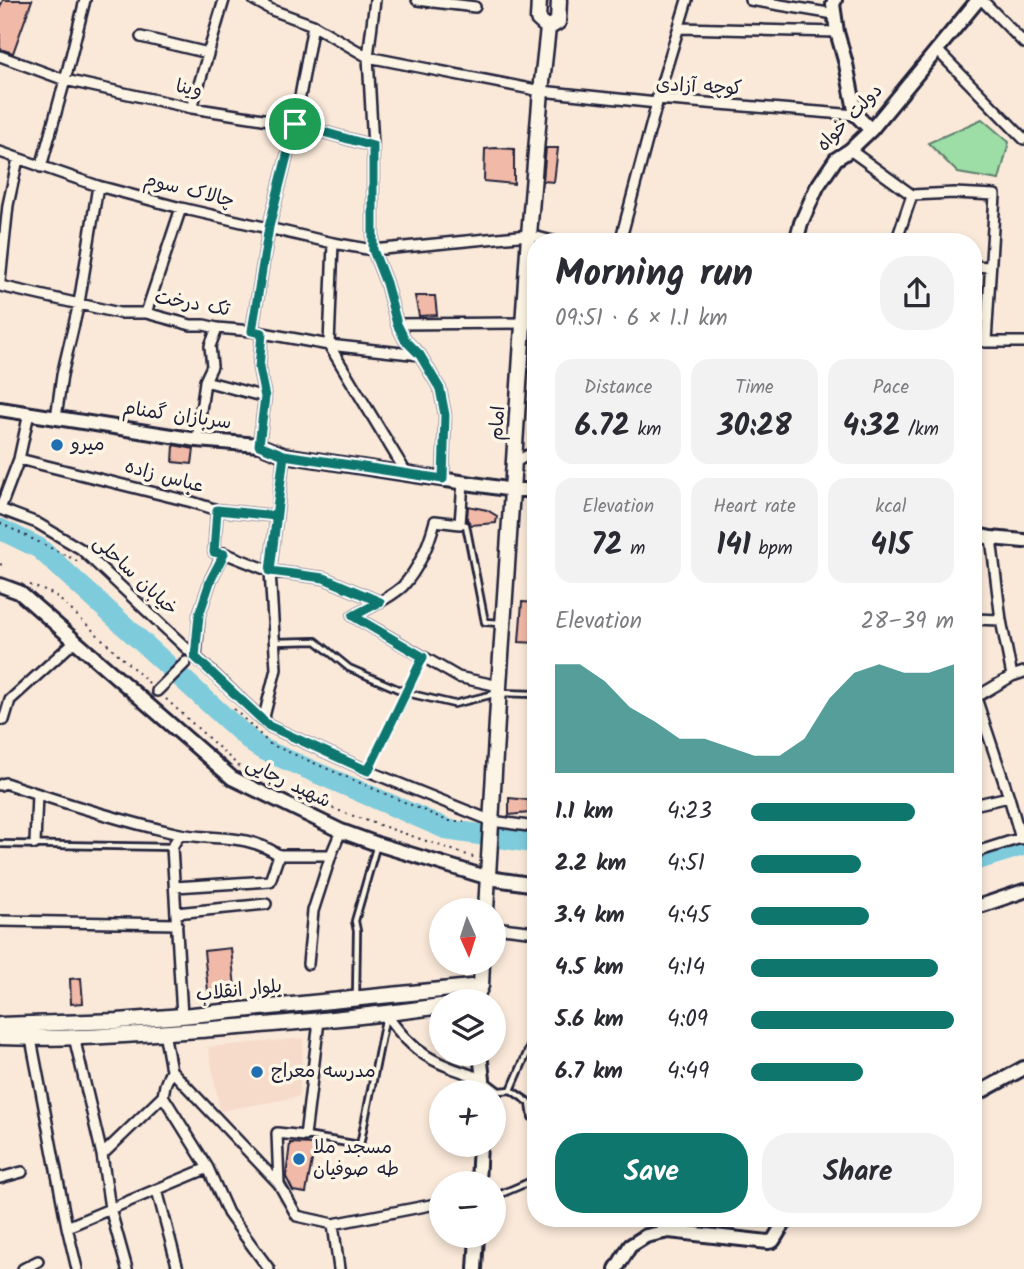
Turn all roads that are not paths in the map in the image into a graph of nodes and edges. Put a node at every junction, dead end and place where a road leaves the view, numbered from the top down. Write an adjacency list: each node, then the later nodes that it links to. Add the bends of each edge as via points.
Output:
1 (85, 0): 25 (street)
2 (224, 0): 22 (street)
3 (254, 0): 12 (street, کوچه آزادی)
4 (375, 0): 24 (street)
5 (417, 0): 13 (street)
6 (540, 0): 16 (main road, via 538,19)
7 (559, 0): 16 (main road, via 558,22)
8 (687, 0): 17 (street)
9 (750, 0): 11 (street)
10 (980, 0): 20 (street); 21 (street, دولت خواه)
11 (762, 1): 14 (street)
12 (274, 5): 15 (street, کوچه آزادی)
13 (475, 6)
14 (835, 7): 18 (street)
15 (313, 25): 24 (street, کوچه آزادی); 30 (street)
16 (548, 28): 26 (main road, امام)
17 (678, 28): 18 (street); 27 (street)
18 (837, 32): 29 (street)
19 (141, 37): 22 (street)
20 (1024, 43)
21 (936, 49): 31 (street, دولت خواه); 32 (street)
22 (208, 53): 28 (street)
23 (0, 56): 25 (street, وینا)
24 (368, 57): 26 (street, کوچه آزادی); 33 (street)
25 (65, 80): 28 (street, وینا); 37 (street)
26 (541, 91): 27 (street, کوچه آزادی); 42 (main road, امام)
27 (657, 101): 29 (street, کوچه آزادی); 43 (street)
28 (192, 108): 30 (street, وینا)
29 (856, 115): 31 (street)
30 (295, 124): 33 (street, وینا); 41 (street)
31 (871, 130): 34 (street, دولت خواه)
32 (1024, 139)
33 (373, 146): 48 (street)
34 (850, 150): 39 (street); 44 (street, دولت خواه, via 836,159 817,187)
35 (0, 152): 36 (street, چالاک سوم)
36 (18, 159): 37 (street, چالاک سوم); 52 (street)
37 (41, 167): 38 (street, چالاک سوم)
38 (98, 186): 40 (street, چالاک سوم); 53 (street)
39 (912, 195): 45 (street); 51 (street, via 995,195)
40 (181, 208): 41 (street, چالاک سوم); 54 (street)
41 (269, 227): 47 (street, چالاک سوم); 58 (street)
42 (529, 233)
43 (622, 233)
44 (798, 233)
45 (899, 233)
46 (527, 235): 48 (street, چالاک سوم)
47 (333, 243): 48 (street, چالاک سوم); 62 (street)
48 (373, 250): 56 (street)
49 (527, 264): 55 (main road, امام)
50 (982, 267): 51 (street)
51 (990, 267): 60 (street)
52 (0, 284): 53 (street, تک درخت)
53 (79, 303): 54 (street, تک درخت, via 119,313); 68 (street)
54 (146, 313): 57 (street, تک درخت)
55 (523, 323): 56 (street); 74 (main road, امام)
56 (397, 324): 63 (street)
57 (217, 328): 58 (street, تک درخت); 64 (street, via 210,346 212,366)
58 (257, 332): 62 (street, تک درخت); 65 (street)
59 (982, 341): 60 (street)
60 (986, 342): 61 (street)
61 (1024, 342)
62 (329, 345): 63 (street, تک درخت); 75 (street)
63 (420, 355): 76 (street, via 440,389 445,415)
64 (205, 381): 65 (street); 69 (street)
65 (265, 397): 70 (street)
66 (0, 409): 67 (street, سربازان گمنام)
67 (29, 414): 68 (street, سربازان گمنام); 73 (street)
68 (56, 418): 69 (street, سربازان گمنام)
69 (197, 440): 70 (street, سربازان گمنام)
70 (259, 445): 71 (street, سربازان گمنام)
71 (284, 455): 75 (street, سربازان گمنام); 82 (street)
72 (527, 456): 74 (street)
73 (19, 459): 80 (street); 81 (street, عباس زاده)
74 (514, 462): 78 (main road, امام)
75 (407, 474): 76 (street, سربازان گمنام)
76 (443, 479): 77 (street, سربازان گمنام)
77 (463, 482): 78 (street, سربازان گمنام); 83 (street)
78 (513, 489): 79 (street, سربازان گمنام); 93 (main road, امام)
79 (527, 490)
80 (0, 509): 96 (street, خیابان ساحلی, via 37,523 81,549)
81 (217, 510): 82 (street); 87 (street, عباس زاده, via 214,552)
82 (276, 516): 88 (street)
83 (460, 524): 90 (street, via 435,521 420,561 402,587); 93 (lane, via 466,525 485,622)
84 (982, 536): 85 (street)
85 (991, 538): 86 (street); 92 (street)
86 (1024, 541)
87 (224, 554): 88 (street); 96 (street, via 199,615)
88 (270, 571): 90 (street, via 324,578); 95 (street)
89 (0, 586): 94 (street, شهید رجایی, via 19,592)
90 (380, 602): 97 (street, via 353,616)
91 (982, 619): 92 (street)
92 (1001, 620): 100 (street)
93 (503, 624): 101 (main road, امام)
94 (75, 641): 106 (street, via 10,700 4,720); 116 (street, شهید رجایی, via 232,778)
95 (275, 642): 103 (lane, via 316,641 349,668); 108 (street, via 276,669)
96 (195, 657): 108 (street, خیابان ساحلی)
97 (423, 657): 101 (street, via 458,677); 103 (lane)
98 (186, 662): 102 (street)
99 (1024, 672): 100 (street)
100 (1012, 676): 105 (street)
101 (499, 689): 103 (lane, via 454,704); 104 (lane); 114 (main road, امام)
102 (157, 691)
103 (407, 693): 109 (lane)
104 (527, 693)
105 (982, 695)
106 (0, 719)
107 (982, 719): 112 (street)
108 (263, 720): 109 (street, خیابان ساحلی)
109 (368, 771): 114 (street, خیابان ساحلی)
110 (0, 785): 111 (street)
111 (37, 794): 117 (street); 120 (street)
112 (1009, 797): 113 (street); 118 (street)
113 (982, 803)
114 (492, 821): 115 (street, خیابان ساحلی); 126 (main road, امام)
115 (527, 826)
116 (341, 831): 121 (street, شهید رجایی); 125 (street)
117 (180, 834): 122 (street); 124 (street, via 234,838 264,845)
118 (1022, 838): 123 (street)
119 (0, 844): 120 (lane)
120 (35, 844): 122 (lane)
121 (377, 844): 126 (street, شهید رجایی); 142 (lane, via 355,921)
122 (173, 848): 128 (street)
123 (982, 850)
124 (279, 855): 125 (street); 128 (street, via 270,881)
125 (331, 855): 138 (street, via 313,911)
126 (489, 878): 127 (street, شهید رجایی); 130 (main road)
127 (527, 884)
128 (175, 887): 133 (street)
129 (1024, 891): 132 (street)
130 (487, 898)
131 (266, 904): 133 (street)
132 (982, 905)
133 (176, 913): 135 (street)
134 (0, 921): 135 (street)
135 (177, 924): 145 (street)
136 (506, 928): 137 (street)
137 (527, 931)
138 (308, 964)
139 (481, 975): 140 (main road)
140 (481, 986): 141 (main road); 142 (main road, بلوار انقلاب)
141 (479, 989)
142 (356, 998): 145 (main road, بلوار انقلاب)
143 (429, 1008): 144 (main road, بلوار انقلاب)
144 (386, 1014): 146 (main road, بلوار انقلاب); 155 (street, via 400,1036 426,1058); 161 (lane, via 360,1145)
145 (182, 1016): 147 (main road, بلوار انقلاب)
146 (319, 1021): 148 (main road, بلوار انقلاب); 161 (street)
147 (0, 1025)
148 (164, 1032): 150 (main road, بلوار انقلاب); 154 (street)
149 (0, 1037): 151 (main road, بلوار انقلاب)
150 (74, 1037): 151 (main road, بلوار انقلاب); 162 (street)
151 (31, 1039): 173 (street)
152 (527, 1056): 157 (lane)
153 (1024, 1068): 158 (street)
154 (172, 1070): 159 (street); 167 (street)
155 (470, 1080)
156 (506, 1090): 157 (lane)
157 (511, 1090): 160 (lane)
158 (982, 1091)
159 (163, 1096): 162 (street); 163 (street)
160 (527, 1101)
161 (305, 1136): 167 (street, via 277,1133)
162 (102, 1155): 171 (street)
163 (208, 1168): 168 (street); 181 (street, via 228,1213)
164 (22, 1172): 165 (street)
165 (0, 1178)
166 (527, 1183): 169 (lane)
167 (279, 1184): 172 (street, via 297,1216)
168 (157, 1190): 171 (street); 180 (street)
169 (506, 1192)
170 (429, 1205): 172 (street)
171 (110, 1208): 173 (street); 179 (street)
172 (333, 1224): 182 (street)
173 (67, 1227): 178 (street)
174 (781, 1227): 184 (street, via 768,1242 669,1231 646,1236 630,1246)
175 (476, 1248): 183 (street)
176 (38, 1261): 177 (street)
177 (23, 1269)
178 (77, 1269)
179 (127, 1269)
180 (177, 1269)
181 (269, 1269)
182 (340, 1269)
183 (475, 1269)
184 (616, 1269)

